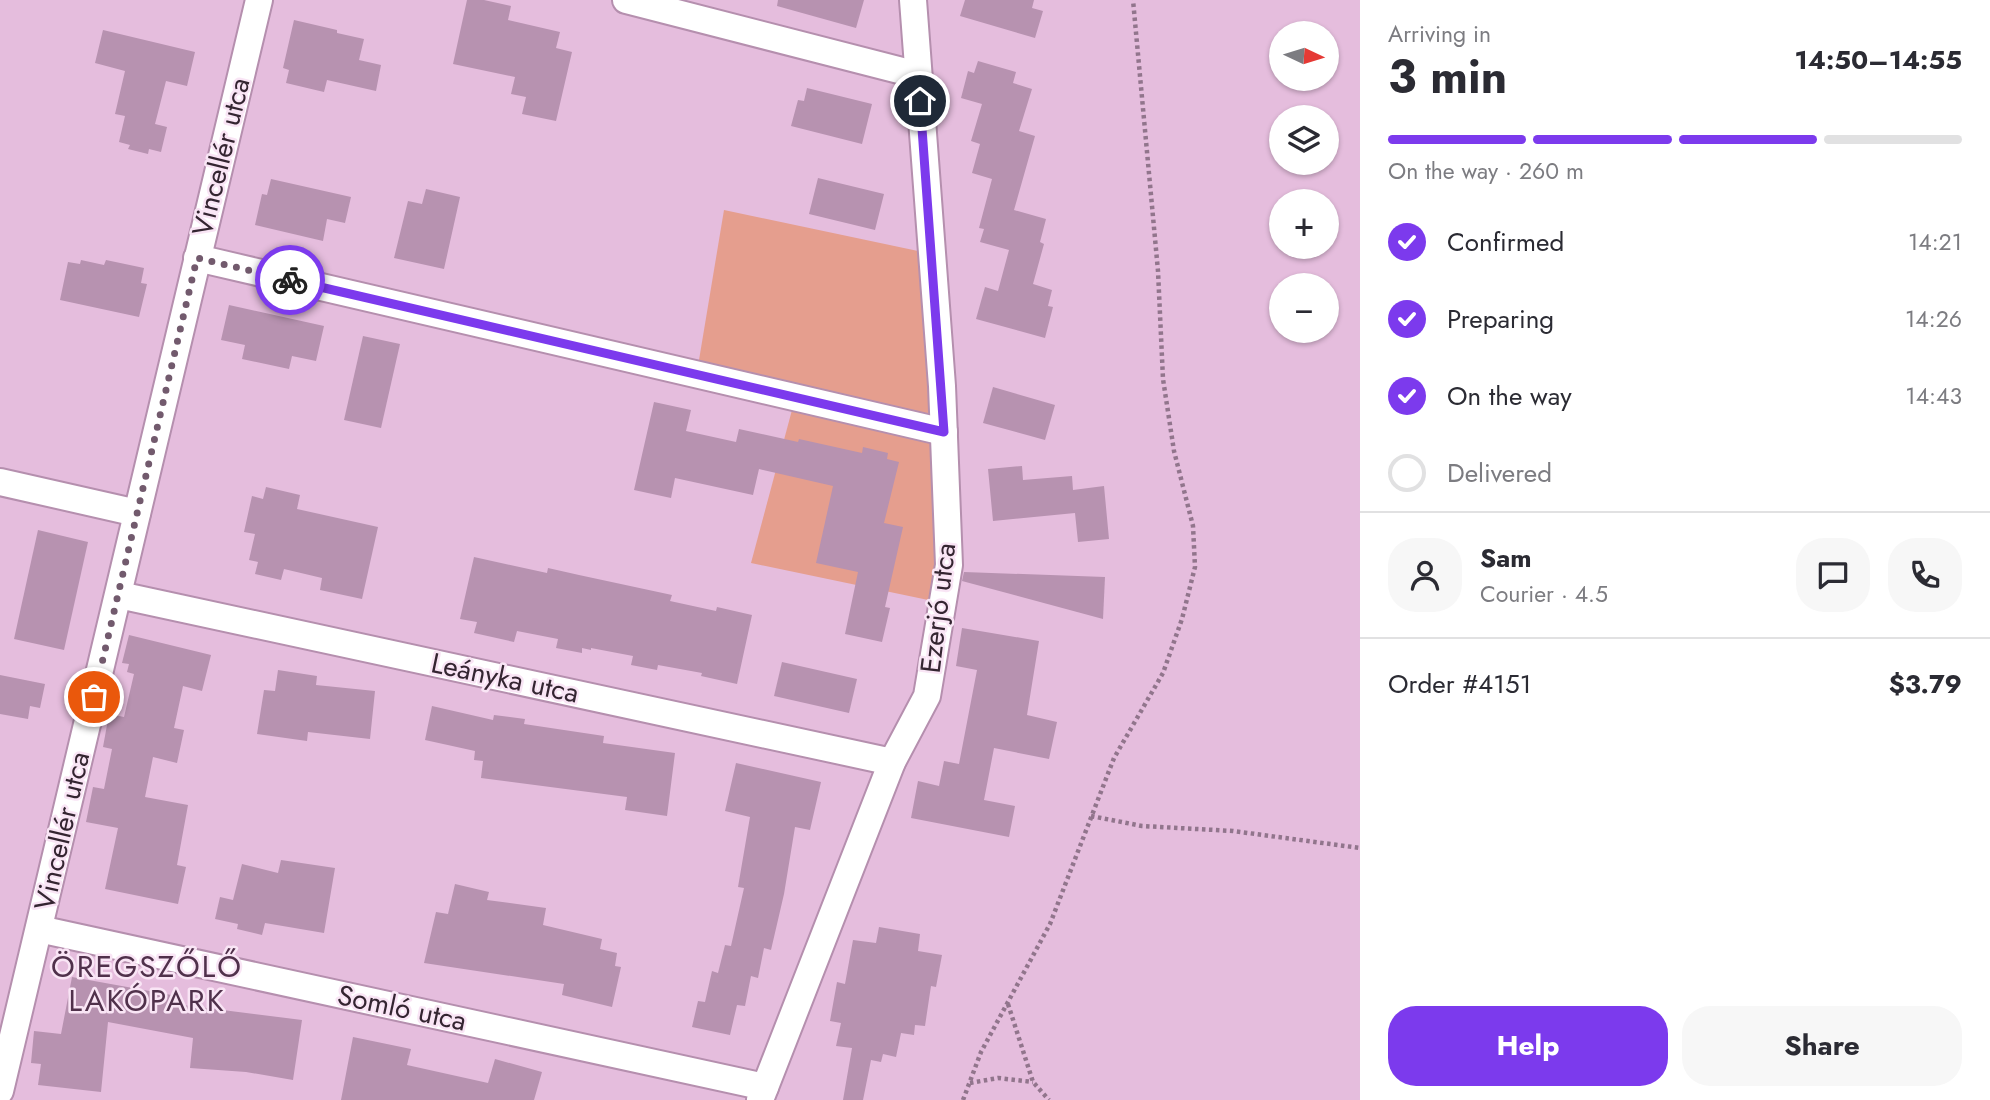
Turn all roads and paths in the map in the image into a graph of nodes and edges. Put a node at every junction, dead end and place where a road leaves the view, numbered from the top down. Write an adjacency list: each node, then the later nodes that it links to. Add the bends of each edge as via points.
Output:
1 (259, 0): 6 (street, Vincellér utca)
2 (626, 0): 5 (street)
3 (913, 0): 5 (street, Ezerjó utca)
4 (1133, 0): 12 (path, via 1158,271 1163,379 1192,526 1195,567 1163,673 1114,758)
5 (918, 75): 7 (street, Ezerjó utca)
6 (197, 258): 7 (street); 9 (street, Vincellér utca)
7 (944, 432): 11 (street, Ezerjó utca, via 949,565 927,696)
8 (0, 482): 9 (street)
9 (137, 513): 10 (street, Vincellér utca)
10 (119, 595): 11 (street, Leányka utca); 14 (street, Vincellér utca)
11 (892, 762): 19 (street, Ezerjó utca)
12 (1091, 816): 13 (path, via 1142,826 1233,831); 15 (path, via 1050,924)
13 (1360, 848)
14 (38, 929): 18 (street, Vincellér utca); 19 (street, Somló utca)
15 (1008, 1003): 16 (path); 17 (path)
16 (1033, 1082): 17 (path, via 998,1078); 21 (path)
17 (969, 1083): 20 (path)
18 (0, 1091)
19 (762, 1094)
20 (963, 1100)
21 (1049, 1100)

